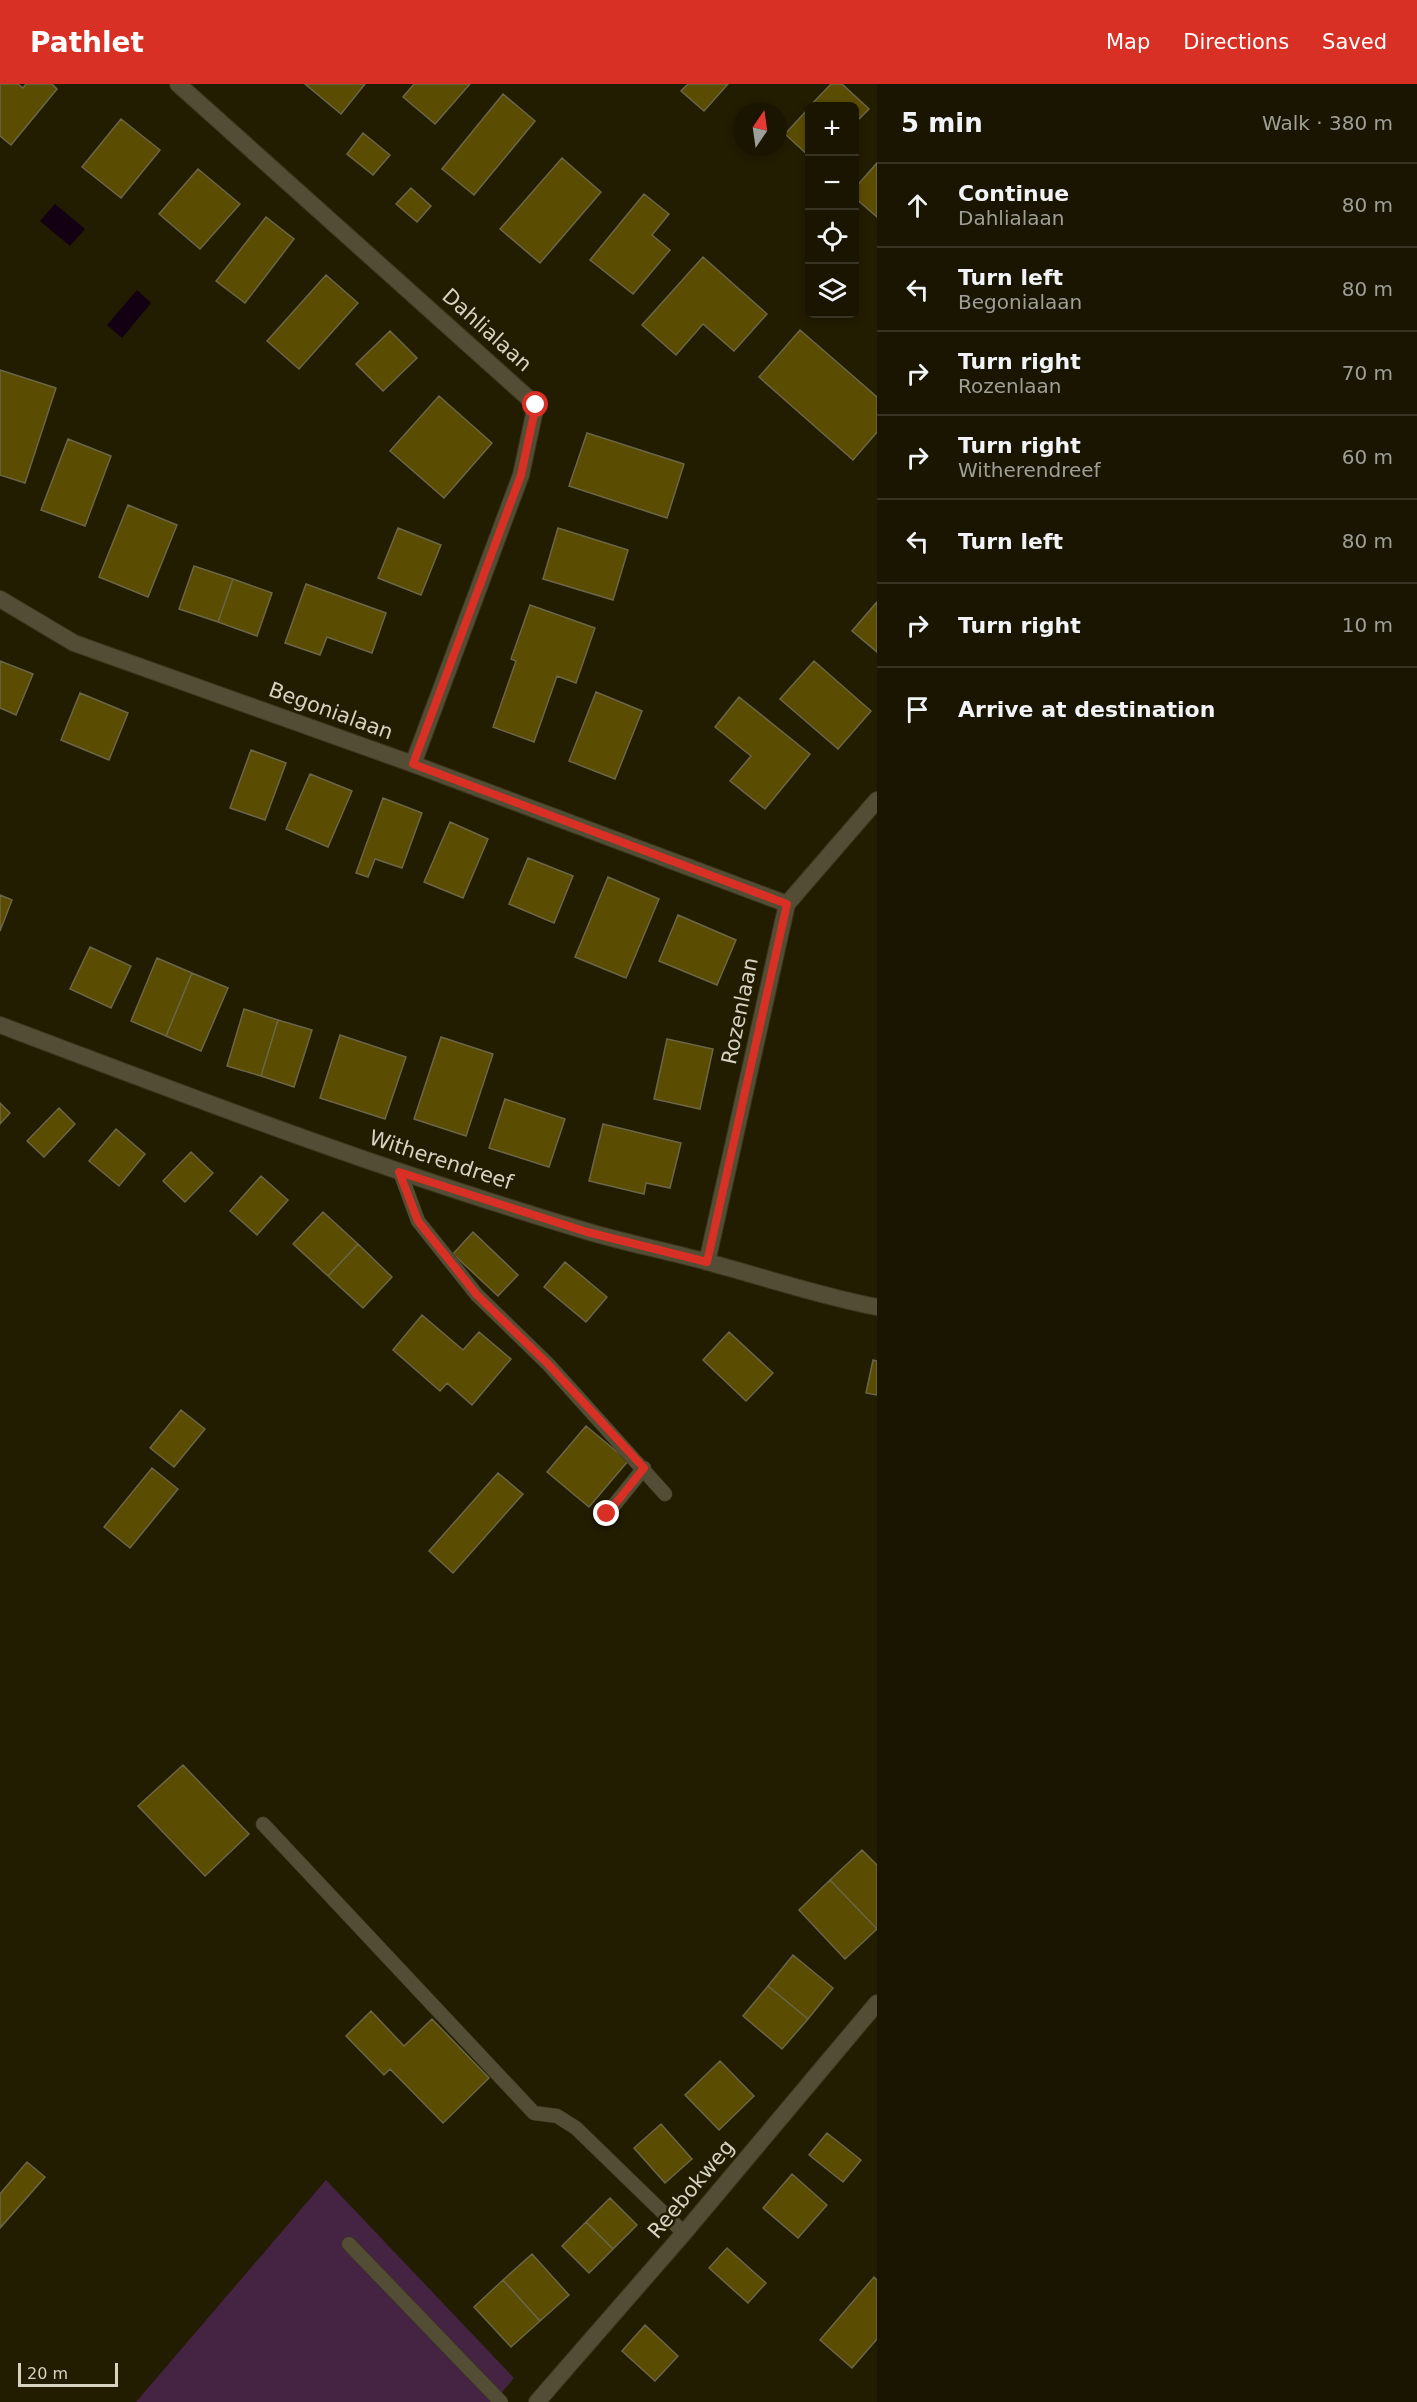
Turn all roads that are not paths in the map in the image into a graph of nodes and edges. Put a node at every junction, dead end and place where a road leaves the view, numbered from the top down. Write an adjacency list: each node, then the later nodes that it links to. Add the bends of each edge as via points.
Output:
1 (178, 84): 3 (street, Dahlialaan, via 536,405 521,475)
2 (0, 599): 3 (street, Begonialaan, via 74,643)
3 (413, 764): 5 (street, Begonialaan)
4 (877, 800): 5 (street, Rozenlaan)
5 (787, 904): 8 (street, Rozenlaan)
6 (0, 1025): 7 (street, Witherendreef)
7 (399, 1172): 8 (street, Witherendreef, via 587,1232); 10 (lane, via 418,1221 477,1295 548,1364)
8 (707, 1262): 9 (street, Witherendreef)
9 (877, 1307)
10 (644, 1468): 11 (lane); 12 (lane)
11 (665, 1494)
12 (607, 1514)
13 (263, 1824): 15 (lane, via 534,2113 557,2116 576,2127)
14 (877, 2003): 15 (street, Reebokweg)
15 (684, 2233): 18 (street, Reebokweg)
16 (349, 2244): 17 (lane)
17 (501, 2402)
18 (537, 2402)

